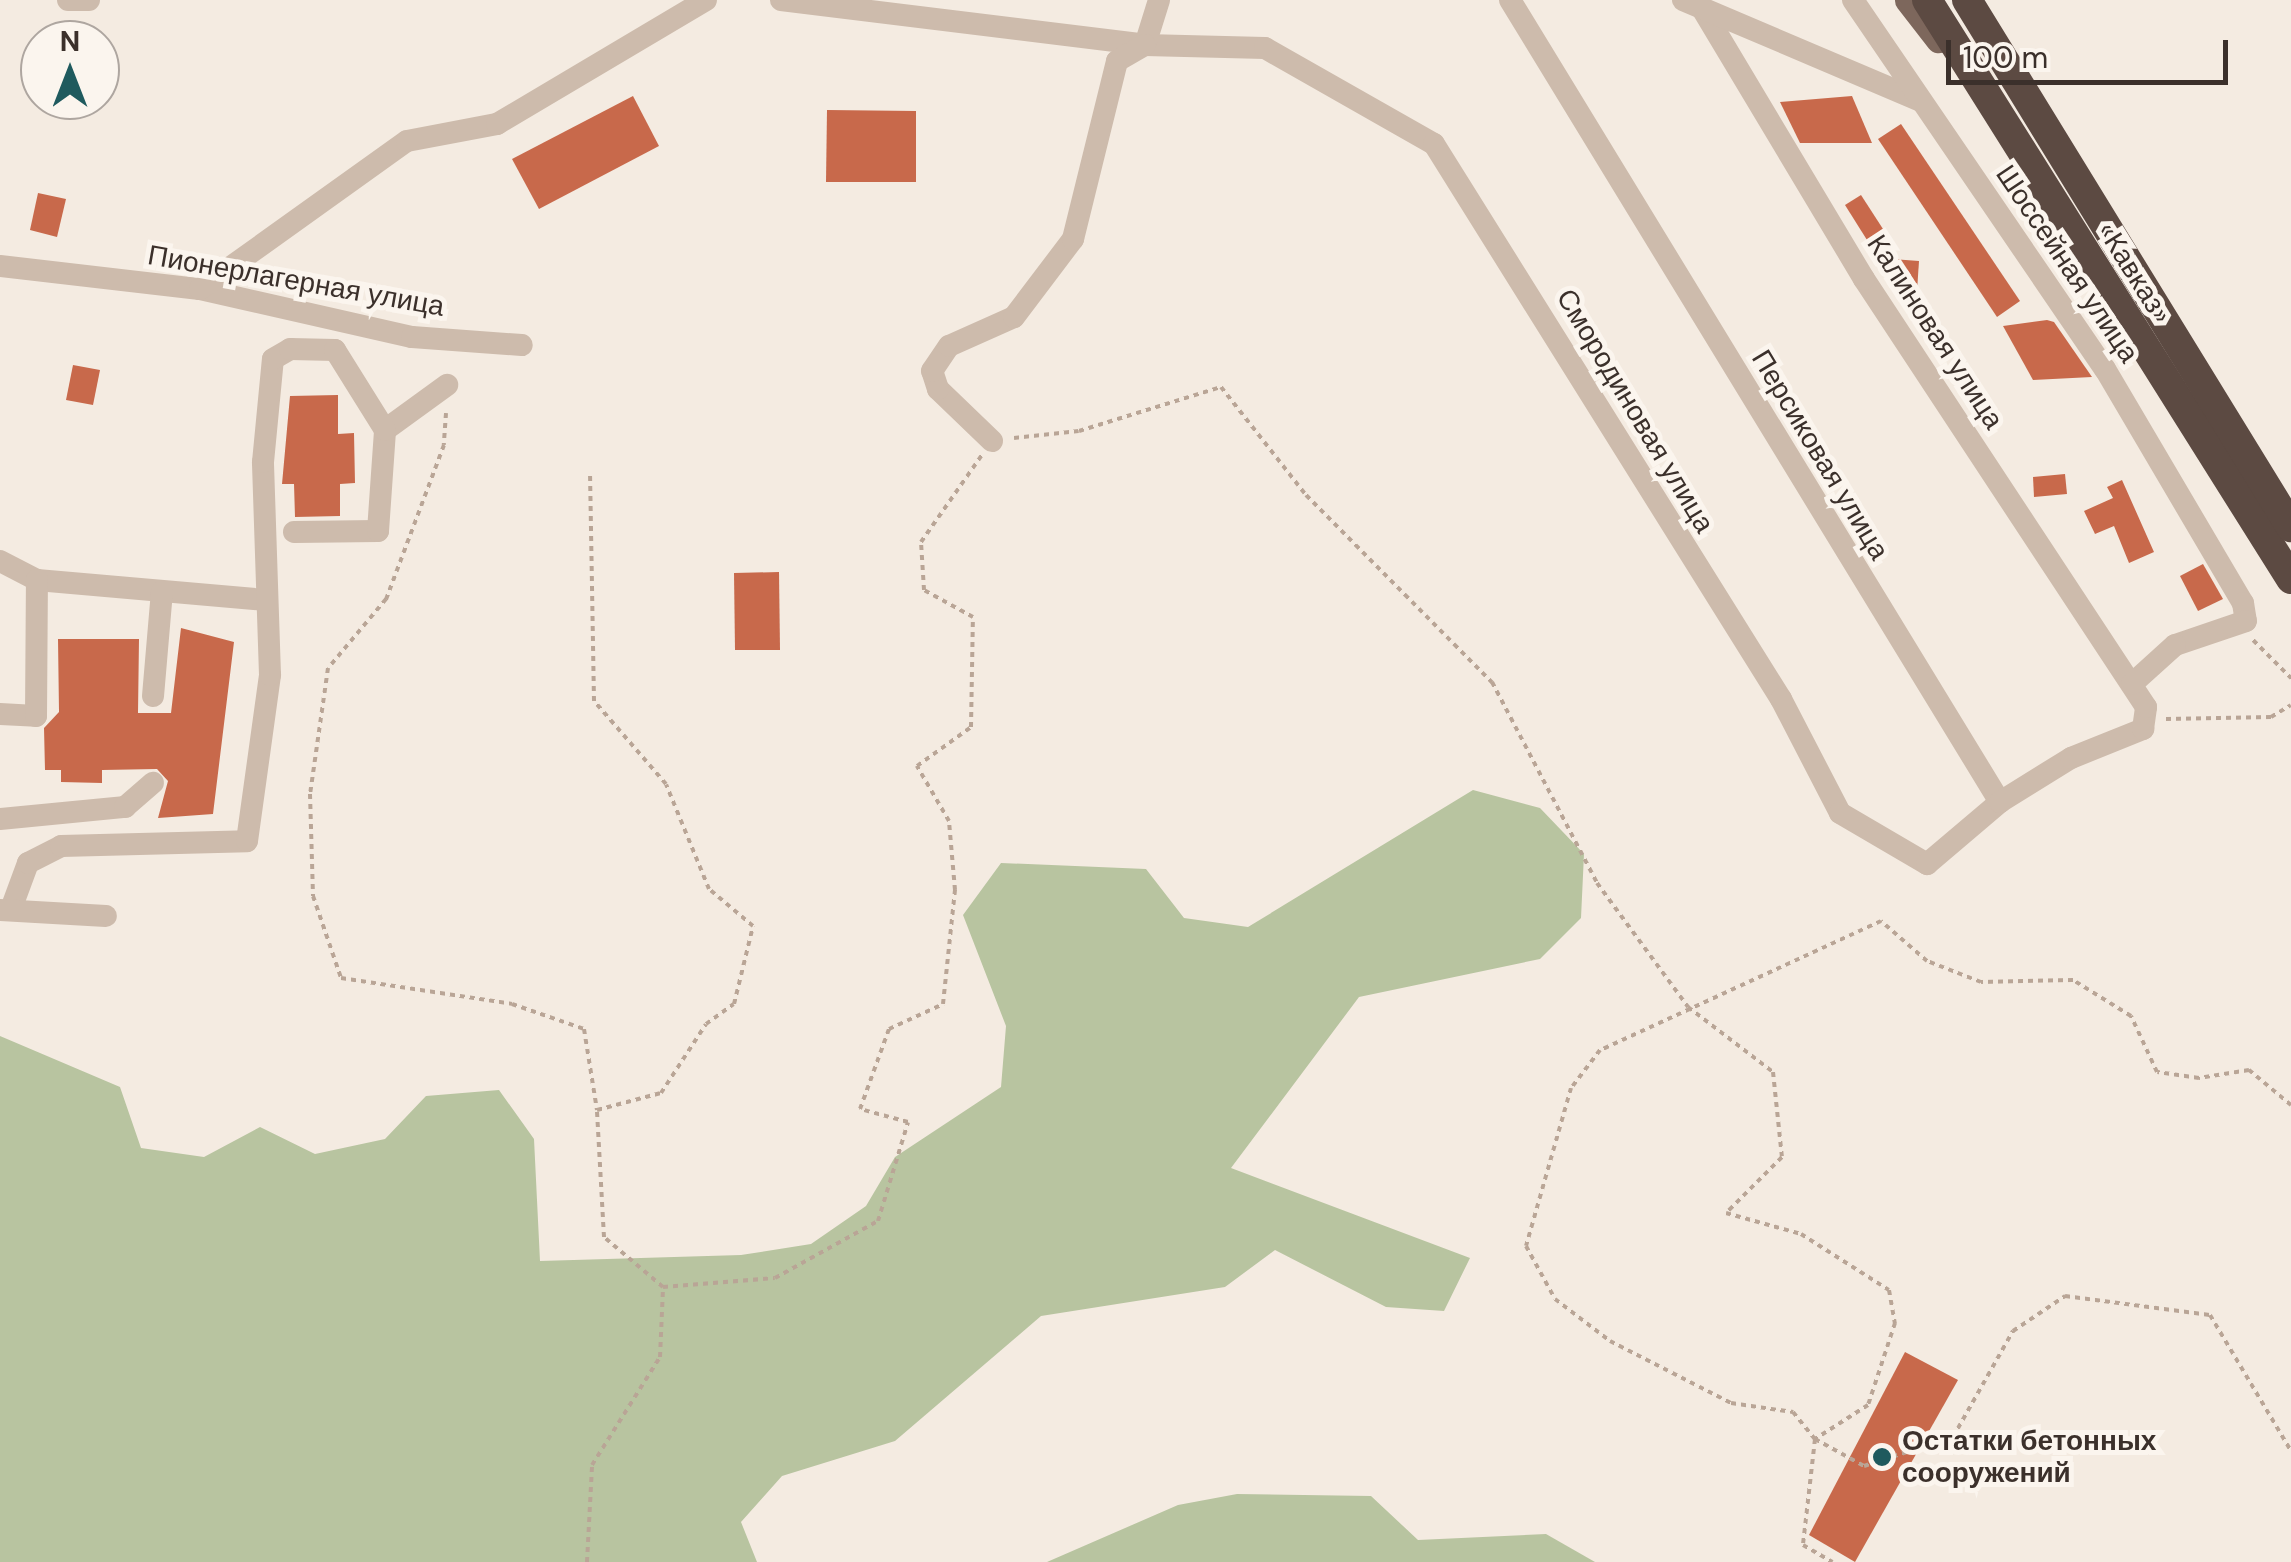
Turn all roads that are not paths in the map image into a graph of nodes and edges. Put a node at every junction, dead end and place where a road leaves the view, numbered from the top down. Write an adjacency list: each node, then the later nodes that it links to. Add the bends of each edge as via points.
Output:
1 (68, 0): 2 (street)
2 (88, 0)
3 (706, 0): 16 (street, via 498,124 407,142)
4 (780, 0): 12 (street)
5 (1159, 0): 12 (street)
6 (1510, 0): 32 (street, Персиковая улица)
7 (1853, 0): 13 (street, Шоссейная улица)
8 (1907, 0): 14 (main road)
9 (1927, 0): 14 (highway, «Кавказ»)
10 (1966, 0): 21 (highway, «Кавказ»)
11 (1692, 3): 13 (street); 28 (street, Калиновая улица, via 1864,279)
12 (1145, 45): 20 (street, via 1117,61 1073,239 1014,317 949,346 932,371 938,389); 32 (street, Смородиновая улица, via 1265,48 1434,144 1781,699 1840,813 1926,864)
13 (1922, 102): 28 (street, Шоссейная улица, via 2105,369 2136,434 2190,506 2246,621 2174,646)
14 (1996, 116): 24 (highway, «Кавказ»)
15 (0, 266): 16 (street, Пионерлагерная улица)
16 (200, 288): 17 (street, Пионерлагерная улица, via 412,337)
17 (522, 346)
18 (447, 385): 19 (street)
19 (385, 430): 22 (street, via 378,531); 27 (street, via 335,350 290,348 274,359 266,386)
20 (992, 441)
21 (2291, 527)
22 (294, 532)
23 (0, 561): 25 (street)
24 (2291, 579)
25 (37, 580): 26 (street); 30 (street, via 36,716)
26 (162, 591): 27 (street); 29 (street)
27 (266, 600): 34 (street, via 270,675 247,841 60,846 28,863)
28 (2132, 684): 32 (street, Калиновая улица, via 2144,722)
29 (153, 696)
30 (0, 714)
31 (154, 783): 33 (street, via 125,807)
32 (2000, 802)
33 (0, 820)
34 (6, 910): 35 (street)
35 (106, 916)

